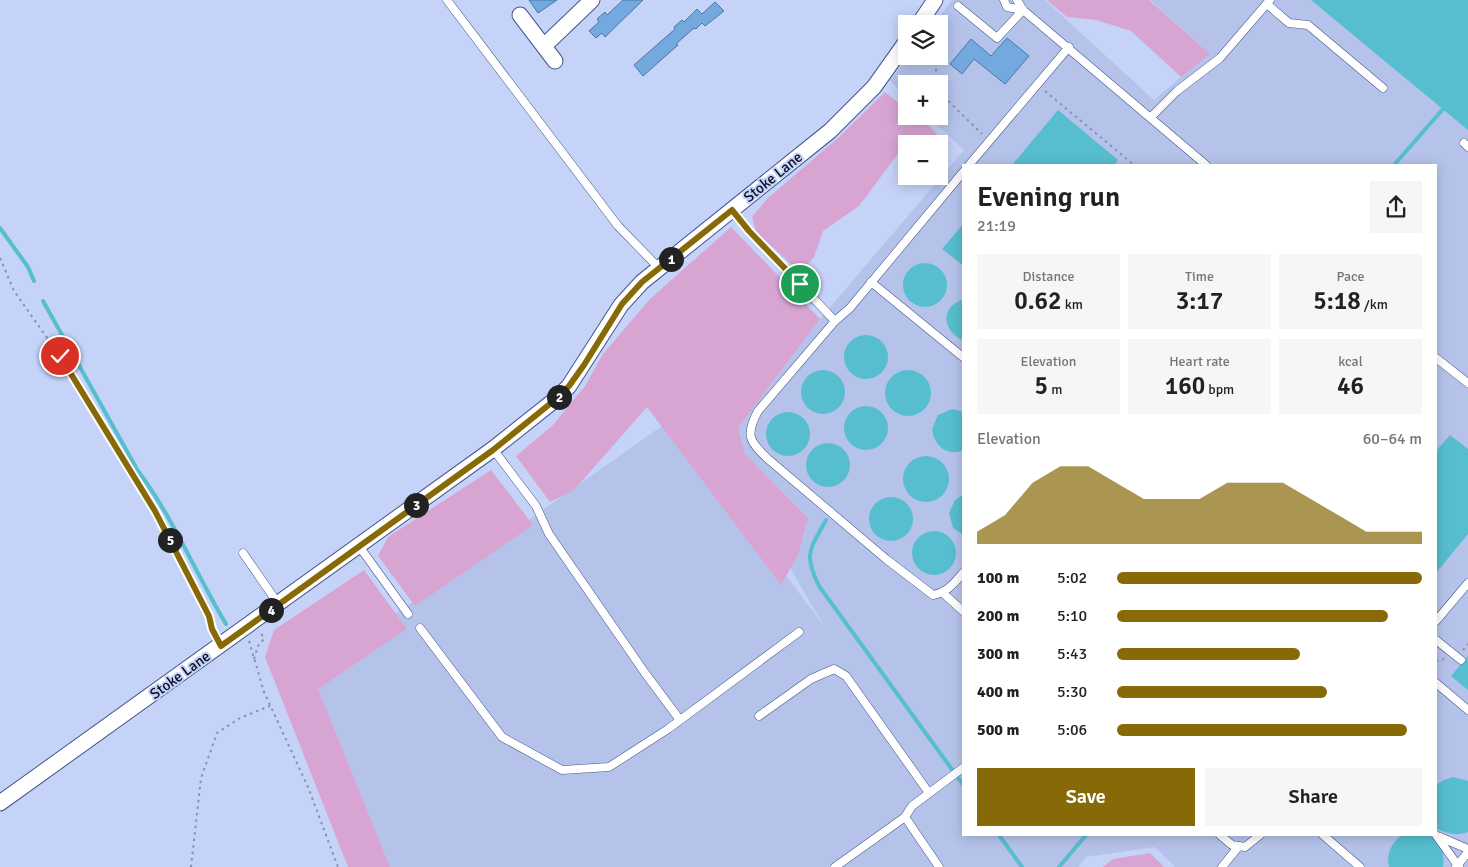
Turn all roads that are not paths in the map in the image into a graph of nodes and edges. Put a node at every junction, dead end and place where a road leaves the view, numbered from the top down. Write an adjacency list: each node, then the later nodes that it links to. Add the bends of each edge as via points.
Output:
1 (447, 0): 21 (lane, via 618,226)
2 (592, 0): 11 (street)
3 (935, 0): 10 (street)
4 (1004, 0): 8 (lane, via 1007,7)
5 (1018, 0): 8 (lane)
6 (1268, 2): 15 (lane, via 1289,23 1308,25); 16 (lane, via 1220,58 1177,91)
7 (958, 6): 8 (lane, via 997,38)
8 (1023, 10): 12 (lane)
9 (520, 15): 11 (street)
10 (925, 15)
11 (544, 46): 14 (street)
12 (1069, 47): 16 (lane); 17 (lane)
13 (898, 53): 20 (street, Stoke Lane, via 874,87 850,112)
14 (555, 61)
15 (1383, 88)
16 (1150, 118): 18 (lane)
17 (970, 164)
18 (1205, 164)
19 (962, 173): 22 (lane)
20 (732, 210): 21 (street, Stoke Lane); 23 (lane)
21 (659, 268): 27 (street, Stoke Lane, via 622,304 569,386)
22 (871, 282): 23 (lane); 24 (lane)
23 (835, 321): 32 (lane, via 758,411 751,424 753,445 886,559 933,595)
24 (962, 356)
25 (1437, 359): 26 (lane)
26 (1468, 383)
27 (493, 450): 28 (street, Stoke Lane); 44 (lane, via 536,506 549,534)
28 (359, 546): 33 (street, Stoke Lane); 35 (lane)
29 (243, 553): 33 (lane)
30 (962, 574): 32 (lane)
31 (1468, 583): 36 (lane)
32 (943, 593): 34 (lane)
33 (279, 604): 47 (street, Stoke Lane)
34 (962, 610)
35 (408, 614)
36 (1437, 620)
37 (420, 628): 44 (lane, via 502,737 562,770 610,767)
38 (799, 632): 44 (lane)
39 (1437, 641): 40 (lane)
40 (1460, 660)
41 (1437, 685): 42 (lane)
42 (1468, 710)
43 (759, 716): 46 (lane, via 811,679 834,669 846,676)
44 (680, 720)
45 (962, 768): 46 (lane)
46 (929, 793): 48 (lane, via 912,806)
47 (0, 803)
48 (905, 817): 56 (lane); 57 (lane)
49 (1221, 836): 53 (lane, via 1232,845)
50 (1259, 836): 53 (lane, via 1245,847)
51 (1324, 836): 59 (lane)
52 (1438, 836): 54 (lane); 55 (lane)
53 (1239, 846): 58 (lane)
54 (1468, 851): 55 (lane)
55 (1457, 866)
56 (835, 867)
57 (939, 867)
58 (1222, 867)
59 (1360, 867)

